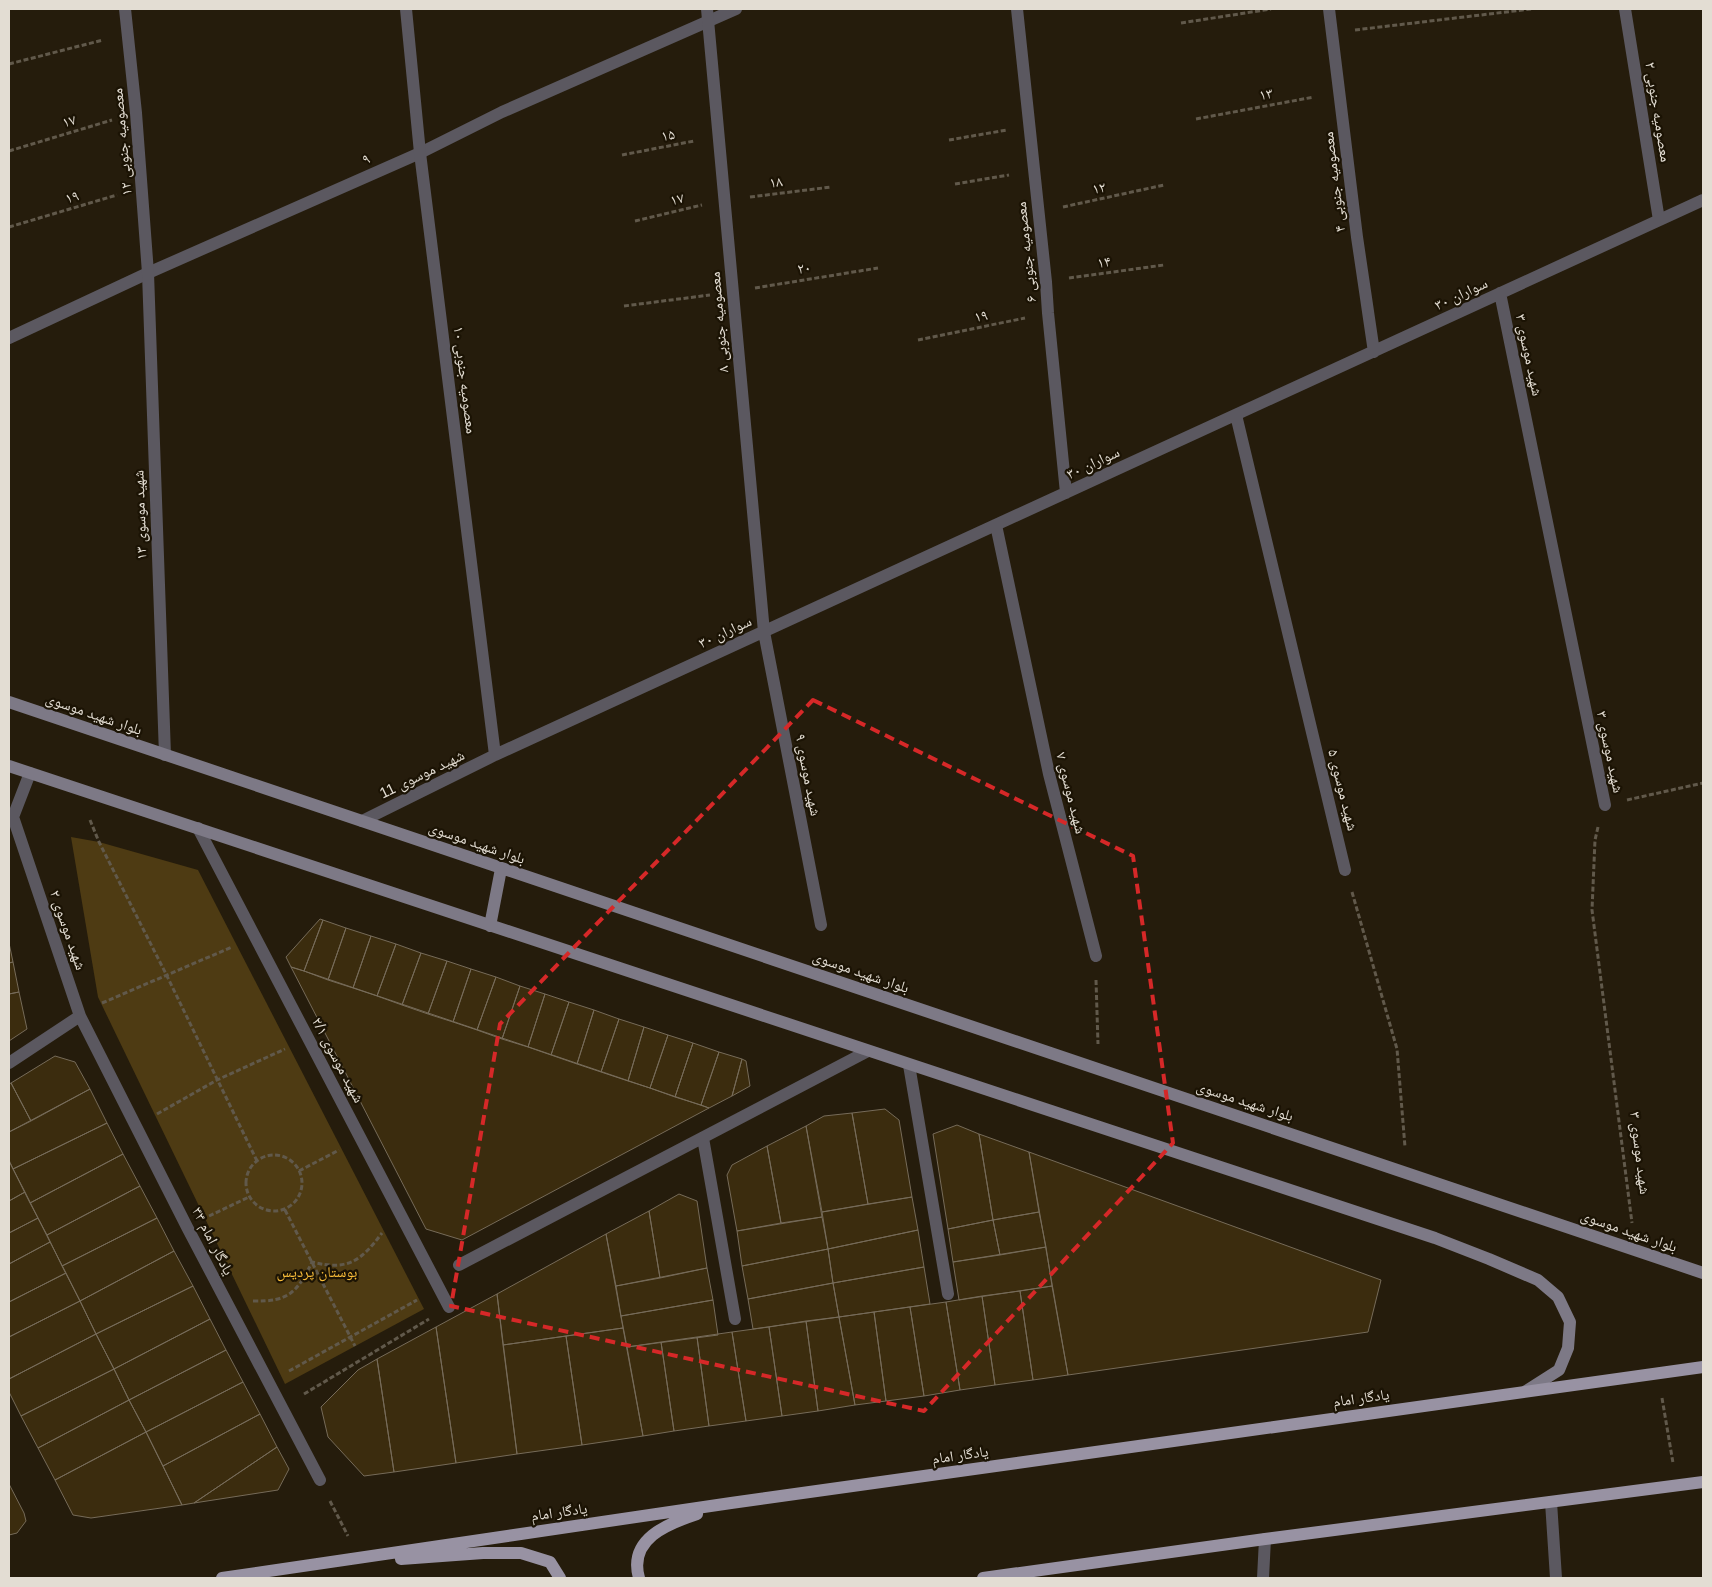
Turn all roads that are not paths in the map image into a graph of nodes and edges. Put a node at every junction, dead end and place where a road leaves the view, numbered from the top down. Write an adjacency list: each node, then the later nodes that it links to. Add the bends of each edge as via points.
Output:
1 (126, 9): 11 (street, معصومیه جنوبی ۱۲)
2 (406, 9): 8 (street, معصومیه جنوبی ۱۰)
3 (736, 9): 7 (street, ۹)
4 (1018, 9): 16 (street, معصومیه جنوبی ۶)
5 (1329, 9): 14 (street, معصومیه جنوبی ۴)
6 (1625, 9): 10 (street, معصومیه جنوبی ۲)
7 (707, 14): 8 (street, ۹); 18 (street, معصومیه جنوبی ۸)
8 (420, 153): 11 (street, ۹); 21 (street, معصومیه جنوبی ۱۰)
9 (1703, 200): 10 (street, سواران ۳۰)
10 (1659, 220): 12 (street, سواران ۳۰)
11 (148, 273): 13 (street, ۹); 20 (street, شهید موسوی ۱۳)
12 (1500, 294): 14 (street, سواران ۳۰); 24 (street, شهید موسوی ۳)
13 (9, 338)
14 (1374, 352): 15 (street, سواران ۳۰)
15 (1236, 415): 16 (street, سواران ۳۰); 28 (street, شهید موسوی ۵)
16 (1066, 493): 17 (street, سواران ۳۰)
17 (996, 525): 18 (street, سواران ۳۰); 31 (street, شهید موسوی ۷, via 1049,774)
18 (764, 632): 21 (street, سواران ۳۰); 29 (street, شهید موسوی ۹)
19 (9, 702): 20 (main road, بلوار شهید موسوی)
20 (165, 755): 25 (main road, بلوار شهید موسوی)
21 (496, 755): 25 (street, شهید موسوی 11)
22 (9, 766): 23 (main road)
23 (30, 773): 26 (main road); 32 (street, شهید موسوی ۲, via 13,817)
24 (1605, 805)
25 (362, 822): 27 (main road, بلوار شهید موسوی)
26 (198, 828): 30 (main road); 40 (street, شهید موسوی ۲/۱)
27 (501, 869): 30 (main road); 38 (main road, بلوار شهید موسوی)
28 (1345, 870)
29 (821, 925)
30 (490, 926): 33 (main road)
31 (1096, 956)
32 (80, 1016): 34 (street); 44 (street, یادگار امام ۳۳)
33 (868, 1051): 35 (main road); 36 (street)
34 (9, 1062)
35 (909, 1064): 39 (street); 43 (main road, via 1434,1238 1538,1280 1558,1297 1570,1322 1568,1348 1559,1370)
36 (703, 1138): 37 (street); 41 (street)
37 (459, 1265)
38 (1703, 1273)
39 (948, 1294)
40 (450, 1306)
41 (735, 1319)
42 (1703, 1367): 43 (main road, یادگار امام)
43 (1526, 1391): 47 (main road, یادگار امام)
44 (320, 1480)
45 (1703, 1482): 46 (main road)
46 (1551, 1502): 48 (main road); 56 (street)
47 (730, 1503): 49 (main road, یادگار امام); 53 (main road, via 657,1531 643,1544 638,1557)
48 (1265, 1539): 50 (main road); 55 (street)
49 (337, 1561): 51 (main road, یادگار امام); 52 (main road, via 521,1553 550,1562)
50 (1026, 1575): 54 (main road)
51 (222, 1578)
52 (560, 1578)
53 (639, 1578)
54 (983, 1578)
55 (1263, 1578)
56 (1556, 1578)

